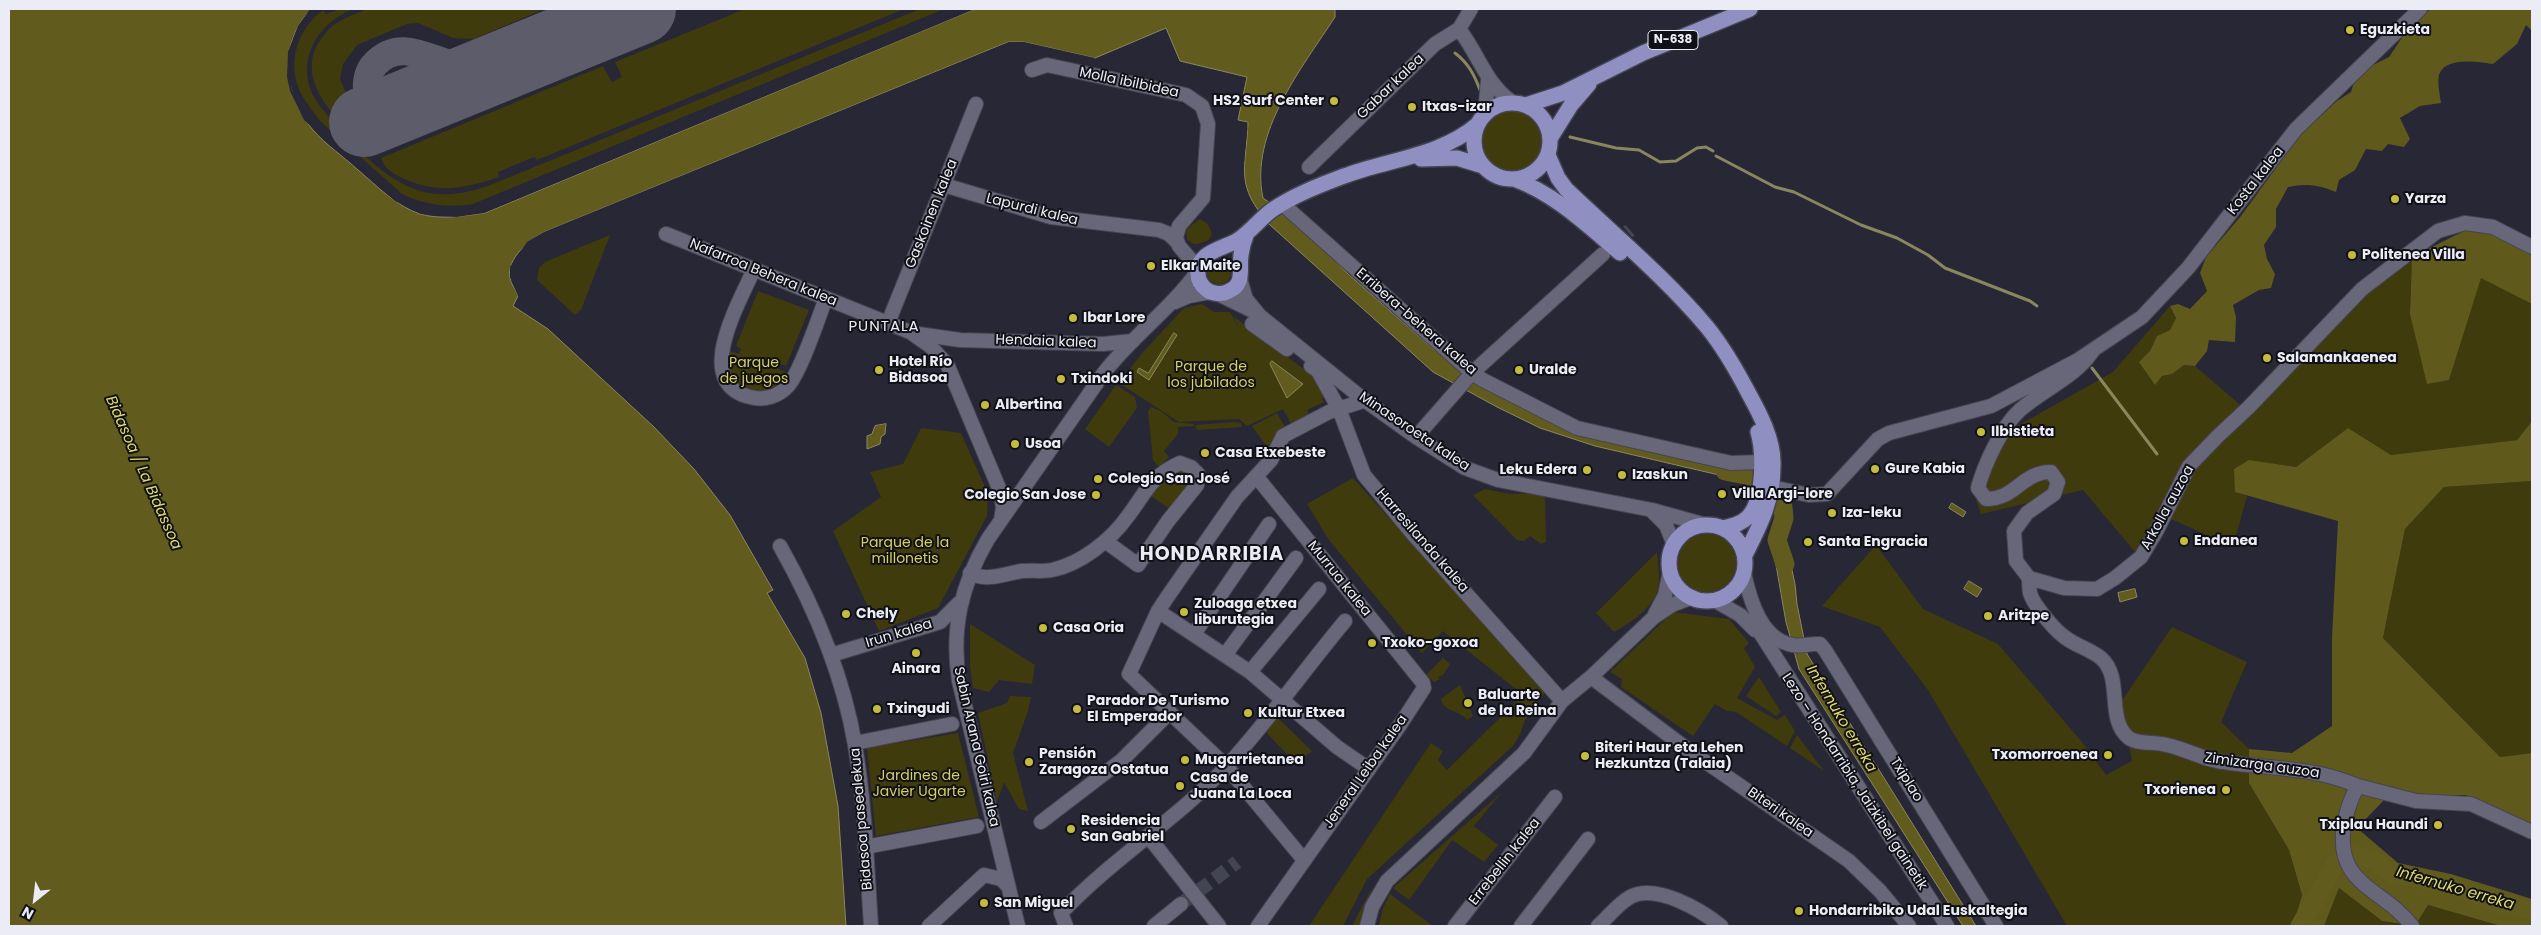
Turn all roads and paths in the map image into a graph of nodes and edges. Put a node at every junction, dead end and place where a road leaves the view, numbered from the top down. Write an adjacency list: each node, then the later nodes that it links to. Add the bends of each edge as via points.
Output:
1 (1471, 9): 4 (street, Gabar kalea)
2 (1750, 9): 6 (main road, N-638, via 1643,53)
3 (2420, 9): 36 (street, Kosta kalea, via 2296,130 2166,293 2142,317)
4 (1459, 29): 7 (street, via 1473,47); 15 (street, Gabar kalea, via 1435,44)
5 (1032, 70): 21 (street, Molla ibilbidea, via 1047,65 1186,95 1202,106 1208,124 1203,198 1179,226)
6 (1598, 76): 8 (main road, N-638, via 1562,93); 11 (main road, N-638, via 1571,105)
7 (1488, 80): 8 (street); 10 (street)
8 (1519, 103): 10 (main road, N-638, via 1498,105); 11 (main road, via 1534,108 1546,121)
9 (976, 104): 17 (street, Gaskoinen kalea)
10 (1481, 119): 13 (main road, via 1449,143); 14 (main road, via 1474,146)
11 (1551, 137): 12 (main road, N-638)
12 (1548, 155): 16 (main road, via 1531,174); 43 (main road, via 1566,188 1708,328 1758,409 1768,434)
13 (1380, 165): 14 (main road, via 1457,158); 18 (main road, via 1344,176)
14 (1483, 166): 16 (main road, via 1494,174)
15 (1309, 167)
16 (1514, 179): 43 (main road, via 1556,200 1657,283 1703,331 1728,367 1752,412)
17 (944, 185): 21 (street, Lapurdi kalea, via 1051,217 1160,230); 32 (street, Gaskoinen kalea)
18 (1288, 204): 19 (main road, via 1271,211); 38 (street, Erribera-behera kalea)
19 (1247, 233): 23 (main road); 27 (main road)
20 (666, 234): 25 (street, Nafarroa Behera kalea)
21 (1178, 243): 23 (street); 26 (street)
22 (2532, 247): 58 (street, Arkolla auzoa, via 2494,227 2465,223 2438,231 2362,289 2189,466 2141,557 2097,589 2064,588)
23 (1212, 252): 26 (main road); 27 (main road, via 1229,252)
24 (1603, 254): 38 (street)
25 (754, 269): 29 (street, Nafarroa Behera kalea); 29 (street, via 721,352 721,368 727,382 745,396 768,398 788,387)
26 (1198, 270): 28 (main road, via 1201,284); 30 (street, Sabin Arana Goiri kalea)
27 (1240, 272): 28 (main road, via 1231,290); 31 (street, Minasoroeta kalea, via 1246,299)
28 (1214, 293): 30 (street, Sabin Arana Goiri kalea, via 1189,296); 31 (street, Minasoroeta kalea)
29 (826, 298): 32 (street, Nafarroa Behera kalea)
30 (1170, 304): 35 (street, Sabin Arana Goiri kalea)
31 (1260, 316): 39 (street, Minasoroeta kalea); 40 (street, Harresilanda kalea, via 1252,324 1318,371)
32 (888, 323): 33 (street, Nafarroa Behera kalea)
33 (910, 332): 34 (street, Hendaia kalea); 37 (street, Nafarroa Behera kalea)
34 (960, 340): 35 (street, Hendaia kalea, via 1102,344); 37 (street, via 948,349)
35 (1133, 341): 46 (street, Sabin Arana Goiri kalea, via 1103,374)
36 (2092, 352): 43 (street, Erribera-behera kalea, via 1991,406 1884,436 1827,494 1809,495); 58 (street, via 2082,366 2019,411 1995,444 1978,488 1986,499 2000,499 2038,472 2051,472 2058,482 2054,494 2027,513 2014,531 2016,560)
37 (947, 364): 46 (street, Nafarroa Behera kalea, via 1001,493)
38 (1471, 373): 41 (street); 43 (street, Erribera-behera kalea, via 1577,428 1732,463)
39 (1363, 399): 40 (street); 41 (street, Minasoroeta kalea)
40 (1339, 409): 42 (street, via 1283,436 1271,460); 74 (street, Harresilanda kalea, via 1364,475)
41 (1416, 437): 45 (street, Minasoroeta kalea, via 1465,468 1487,477)
42 (1256, 476): 63 (street, via 1237,497); 72 (street, Murrua kalea)
43 (1774, 479): 44 (main road); 44 (main road)
44 (1760, 509): 49 (main road, via 1744,521); 53 (main road)
45 (1652, 510): 48 (street, Minasoroeta kalea); 51 (street, via 1666,525)
46 (1001, 521): 56 (street, Sabin Arana Goiri kalea)
47 (1269, 524): 66 (street)
48 (1706, 525): 49 (main road); 51 (main road, via 1689,529)
49 (1722, 528): 53 (main road, via 1737,539)
50 (1105, 541): 50 (street, via 1118,530 1155,478 1180,462 1198,474 1197,485 1138,565); 56 (street, via 1072,564 1051,570 1031,570 990,578)
51 (1674, 545): 55 (main road)
52 (780, 546): 68 (street, Bidasoa pasealekua, via 802,584)
53 (1745, 555): 57 (main road)
54 (1296, 558): 69 (street)
55 (1670, 571): 60 (main road, via 1677,585); 64 (street)
56 (970, 573): 62 (street, Sabin Arana Goiri kalea)
57 (1743, 577): 61 (main road, via 1732,592); 67 (street, via 1748,609); 105 (street, Txiplao, via 1754,608 1769,632 1794,646 1820,644 1825,650)
58 (2029, 578): 80 (street, Zimizarga auzoa, via 2030,592 2037,606 2062,636 2090,649 2111,671 2121,730 2131,740 2164,744 2200,758 2309,771 2341,778)
59 (1319, 588): 70 (street)
60 (1693, 598): 61 (main road); 64 (street, via 1672,605)
61 (1714, 600): 67 (street, via 1740,615)
62 (960, 602): 68 (street, Irun kalea, via 940,622); 89 (street, Sabin Arana Goiri kalea, via 956,648 959,681)
63 (1158, 611): 66 (street); 75 (street, via 1128,674)
64 (1654, 617): 71 (street)
65 (1345, 621): 73 (street)
66 (1194, 634): 69 (street)
67 (1761, 637): 104 (street, Lezo – Hondarribia, Jaizkibel gainetik)
68 (831, 655): 77 (street, Bidasoa pasealekua)
69 (1225, 655): 70 (street)
70 (1250, 672): 73 (street)
71 (1591, 677): 74 (street); 103 (street, Biteri kalea, via 1687,749 1849,861 1880,891)
72 (1423, 683): 79 (street, Jeneral Leiba kalea, via 1423,692)
73 (1282, 699): 78 (street); 79 (street, via 1337,747)
74 (1562, 701): 98 (street, via 1524,753 1387,881 1372,907)
75 (1170, 712): 78 (street); 82 (street, via 1122,760)
76 (952, 724): 77 (street)
77 (855, 743): 87 (street, Bidasoa pasealekua)
78 (1226, 766): 85 (street); 88 (street)
79 (1369, 769): 88 (street, Jeneral Leiba kalea)
80 (2358, 786): 84 (street, Zimizarga auzoa, via 2416,801 2471,804); 106 (street, via 2349,800 2343,834 2346,866 2370,891 2402,913)
81 (1555, 797): 99 (street, Errebellin kalea)
82 (1041, 822)
83 (977, 826): 87 (street)
84 (2532, 832)
85 (1148, 836): 94 (street, via 1062,913); 96 (street)
86 (1588, 838): 100 (street)
87 (866, 848): 91 (street, Bidasoa pasealekua)
88 (1304, 860): 97 (street, Jeneral Leiba kalea)
89 (1008, 886): 92 (street, via 1001,879 984,875); 93 (street, Sabin Arana Goiri kalea)
90 (1181, 904): 95 (street)
91 (871, 926)
92 (929, 926)
93 (1018, 926)
94 (1066, 926)
95 (1154, 926)
96 (1219, 926)
97 (1258, 926)
98 (1367, 926)
99 (1455, 926)
100 (1521, 926)
101 (1598, 926): 102 (street, via 1629,898 1647,892 1674,898)
102 (1721, 926)
103 (1908, 926)
104 (1947, 926)
105 (1996, 926)
106 (2412, 926)

